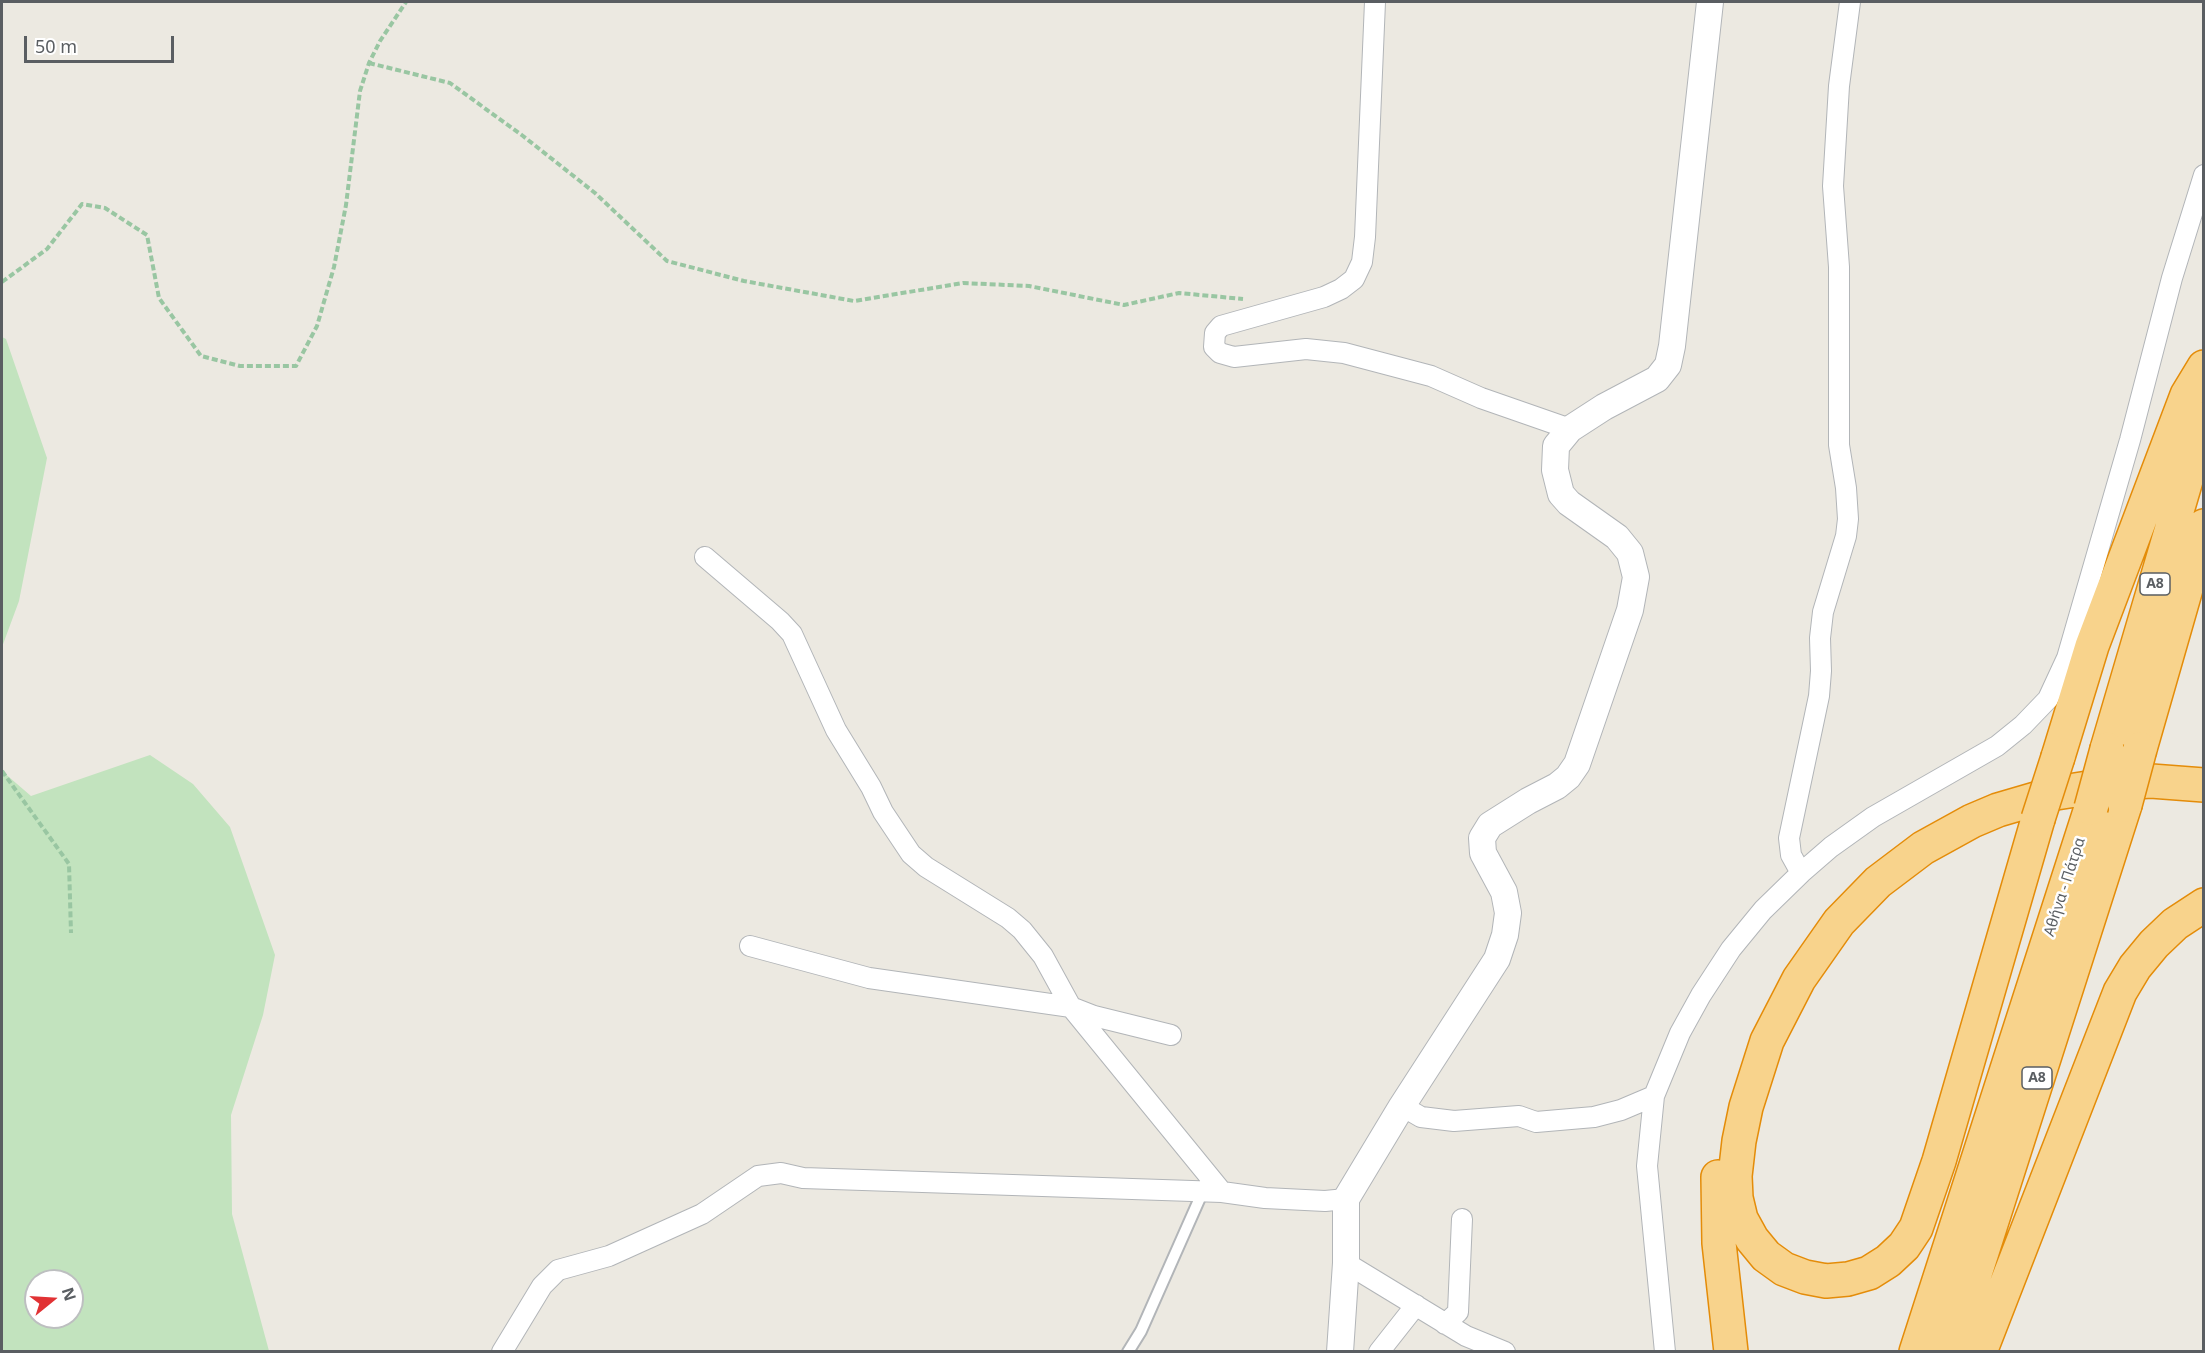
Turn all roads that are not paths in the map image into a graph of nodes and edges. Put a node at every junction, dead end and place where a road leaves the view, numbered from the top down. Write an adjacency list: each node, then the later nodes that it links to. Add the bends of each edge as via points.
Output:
1 (1375, 2): 7 (street, via 1362,262 1354,279 1341,290 1221,326 1215,333 1214,347 1234,357 1306,349 1344,353 1431,376)
2 (1710, 2): 7 (street, via 1668,365 1657,379)
3 (1850, 2): 12 (street, via 1839,86 1833,186 1839,267 1839,445 1848,519 1823,612 1819,696 1789,838 1791,855)
4 (2204, 175): 12 (street, via 2067,658 2048,699 1997,746 1873,817)
5 (2204, 367): 11 (highway, bridge, via 2187,395 2092,646 2058,757 2038,819 1939,1161 1916,1228 1888,1261 1869,1273 1848,1279 1804,1277 1766,1256 1741,1219 1736,1198 1735,1176 1746,1107 1767,1041 1798,979 1839,922 1878,882 1916,854 1998,810 2056,793 2120,783)
6 (2204, 419): 32 (highway, Αθήνα - Πάτρα / Α8, bridge, via 2091,808)
7 (1570, 429): 18 (street, via 1556,446 1557,484 1569,503 1617,537 1630,553 1636,577 1630,610 1577,764 1557,786 1490,825 1482,838 1483,854 1504,892 1508,913 1505,935 1497,959)
8 (2204, 526): 33 (highway, Α8, bridge, via 2125,805)
9 (705, 557): 15 (street, via 792,634 836,730 911,854 1022,930 1043,956)
10 (2204, 766): 31 (highway, via 2156,762 2093,768 2002,790 1945,815 1893,848 1826,912 1766,1003 1729,1105 1719,1168 1718,1210 1720,1265)
11 (2204, 785)
12 (1801, 873): 17 (street, via 1731,949 1680,1033)
13 (2204, 905): 34 (highway, via 2154,944 2120,992)
14 (750, 946): 15 (street, via 869,978)
15 (1071, 1007): 16 (street); 19 (street)
16 (1171, 1035)
17 (1654, 1096): 18 (street, via 1594,1117 1536,1122 1519,1116 1443,1120 1421,1117); 30 (street, via 1647,1166)
18 (1402, 1106): 20 (street)
19 (1213, 1192): 20 (street, via 1264,1198); 25 (street, via 803,1178 781,1173 758,1176 702,1214 609,1256 558,1270 542,1286); 26 (lane)
20 (1346, 1199): 22 (street)
21 (1462, 1219): 24 (street, via 1458,1312)
22 (1346, 1263): 23 (street); 27 (street)
23 (1416, 1305): 24 (street); 28 (street)
24 (1445, 1324): 29 (street)
25 (502, 1352)
26 (1128, 1352)
27 (1340, 1352)
28 (1378, 1352)
29 (1505, 1352)
30 (1665, 1352)
31 (1731, 1352)
32 (1916, 1352)
33 (1950, 1352)
34 (1980, 1352)

